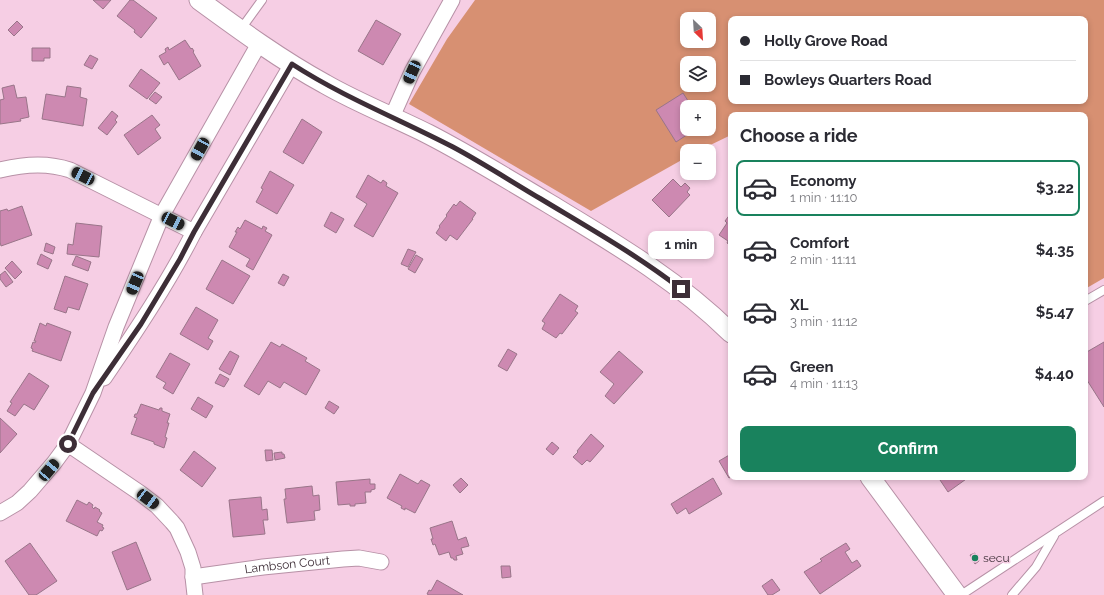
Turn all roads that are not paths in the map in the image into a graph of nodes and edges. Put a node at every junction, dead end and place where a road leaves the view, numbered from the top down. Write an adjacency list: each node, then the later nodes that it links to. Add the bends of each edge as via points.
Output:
1 (199, 0): 4 (street)
2 (262, 0): 4 (lane)
3 (452, 0): 7 (street, via 412,72)
4 (241, 29): 5 (street)
5 (260, 42): 6 (street); 9 (street)
6 (292, 64): 7 (street, via 338,92); 10 (street)
7 (392, 118): 13 (street, via 458,149 616,244 662,274)
8 (0, 170): 9 (street, via 29,165 61,167)
9 (162, 215): 10 (street); 14 (street, via 116,328)
10 (194, 232): 14 (street, via 141,324)
11 (1104, 290): 12 (lane)
12 (1088, 299)
13 (728, 330)
14 (93, 393): 15 (street)
15 (68, 444): 18 (street, via 30,491); 21 (street, via 140,493 164,513 177,528 193,568)
16 (872, 480): 23 (street)
17 (1104, 501): 19 (lane)
18 (0, 513)
19 (1056, 533): 24 (lane); 25 (lane, via 1036,567)
20 (381, 562): 21 (street, Lambson Court, via 359,558 343,559)
21 (192, 577): 22 (street)
22 (195, 595)
23 (957, 595)
24 (961, 595)
25 (1012, 595)

